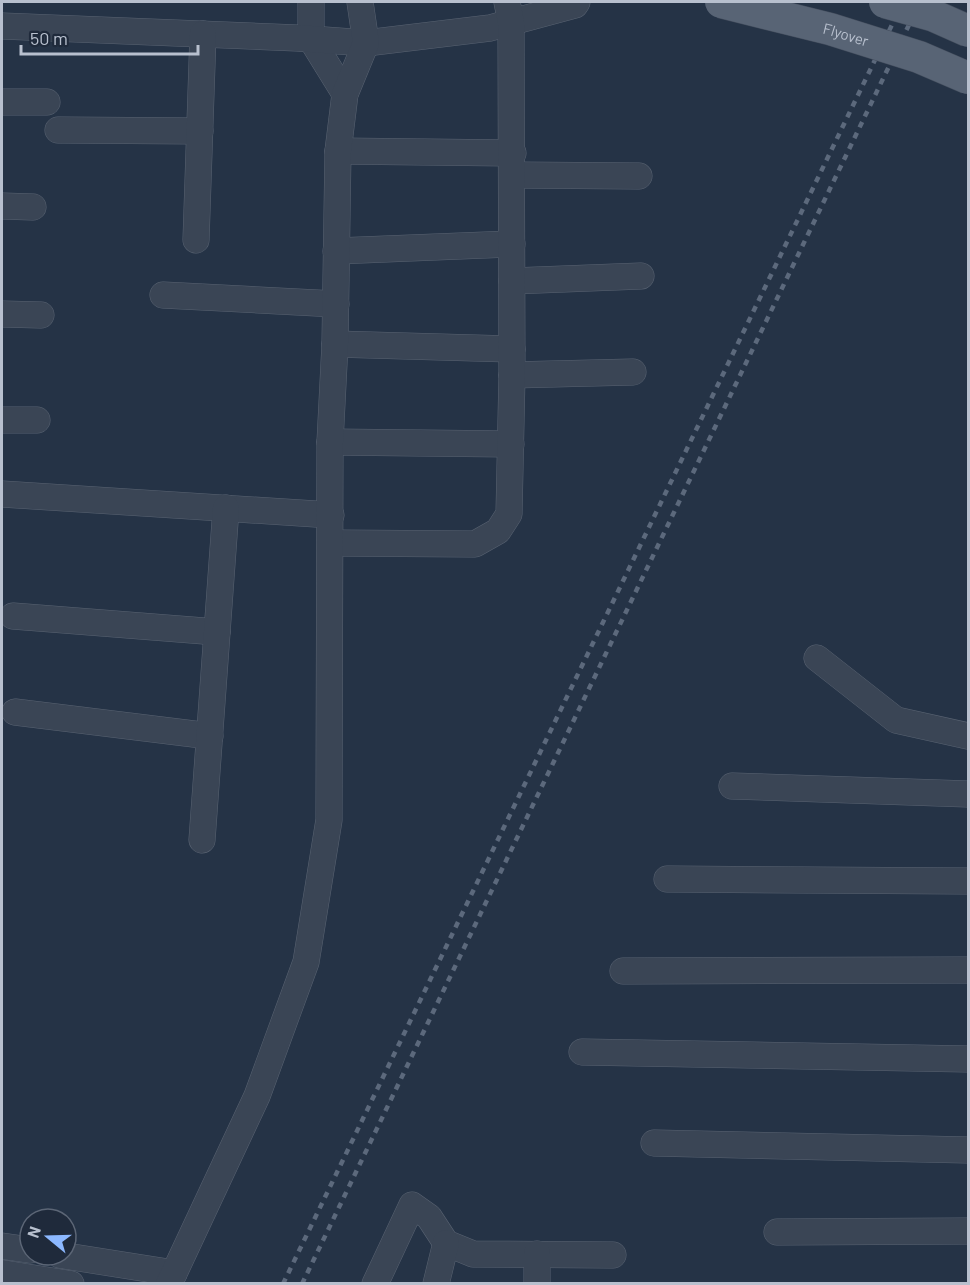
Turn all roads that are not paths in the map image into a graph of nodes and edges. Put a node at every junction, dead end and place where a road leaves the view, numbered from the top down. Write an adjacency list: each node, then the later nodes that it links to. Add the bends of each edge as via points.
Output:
1 (311, 2): 10 (street)
2 (360, 2): 11 (street)
3 (577, 2): 6 (street)
4 (721, 2): 12 (main road, Flyover, bridge, via 842,32)
5 (885, 2): 8 (main road, bridge, via 932,15)
6 (509, 12): 11 (street, via 490,28); 19 (street)
7 (2, 27): 9 (street)
8 (969, 31)
9 (202, 34): 10 (street); 17 (street)
10 (311, 39): 11 (street); 13 (street)
11 (366, 43): 13 (street)
12 (969, 78)
13 (345, 94): 18 (street)
14 (2, 102): 15 (street)
15 (47, 102)
16 (58, 130): 17 (street)
17 (200, 130): 23 (street)
18 (338, 151): 19 (street); 25 (street)
19 (513, 164): 20 (street); 24 (street)
20 (639, 176)
21 (2, 206): 22 (street)
22 (33, 207)
23 (196, 240)
24 (512, 244): 25 (street); 27 (street)
25 (336, 251): 29 (street)
26 (641, 276): 27 (street)
27 (512, 281): 33 (street)
28 (163, 295): 29 (street)
29 (336, 304): 32 (street)
30 (2, 314): 31 (street)
31 (41, 315)
32 (335, 344): 33 (street); 38 (street)
33 (512, 349): 35 (street)
34 (633, 372): 35 (street)
35 (512, 375): 39 (street)
36 (2, 420): 37 (street)
37 (37, 420)
38 (330, 442): 39 (street); 42 (street)
39 (512, 444): 43 (street, via 508,514 498,531 487,539 475,544)
40 (2, 494): 41 (street)
41 (226, 508): 42 (street); 45 (street)
42 (331, 514): 43 (street)
43 (331, 543): 70 (street, via 329,820 306,963 257,1096)
44 (13, 616): 45 (street)
45 (217, 632): 48 (street)
46 (817, 658): 49 (street, via 896,720)
47 (15, 712): 48 (street)
48 (210, 736): 52 (street)
49 (969, 736)
50 (732, 786): 51 (street)
51 (969, 794)
52 (202, 840)
53 (668, 879): 54 (street)
54 (969, 881)
55 (969, 970): 56 (street)
56 (623, 971)
57 (582, 1052): 58 (street)
58 (969, 1059)
59 (654, 1143): 60 (street)
60 (969, 1150)
61 (969, 1231): 62 (street)
62 (777, 1232)
63 (446, 1243): 66 (street, via 473,1254); 72 (street, via 429,1217 412,1205); 73 (street)
64 (2, 1246): 65 (street)
65 (18, 1248)
66 (537, 1254): 67 (street); 74 (street)
67 (613, 1255)
68 (78, 1259): 70 (street)
69 (2, 1274): 71 (street)
70 (171, 1278)
71 (71, 1284)
72 (375, 1284)
73 (436, 1284)
74 (537, 1284)

